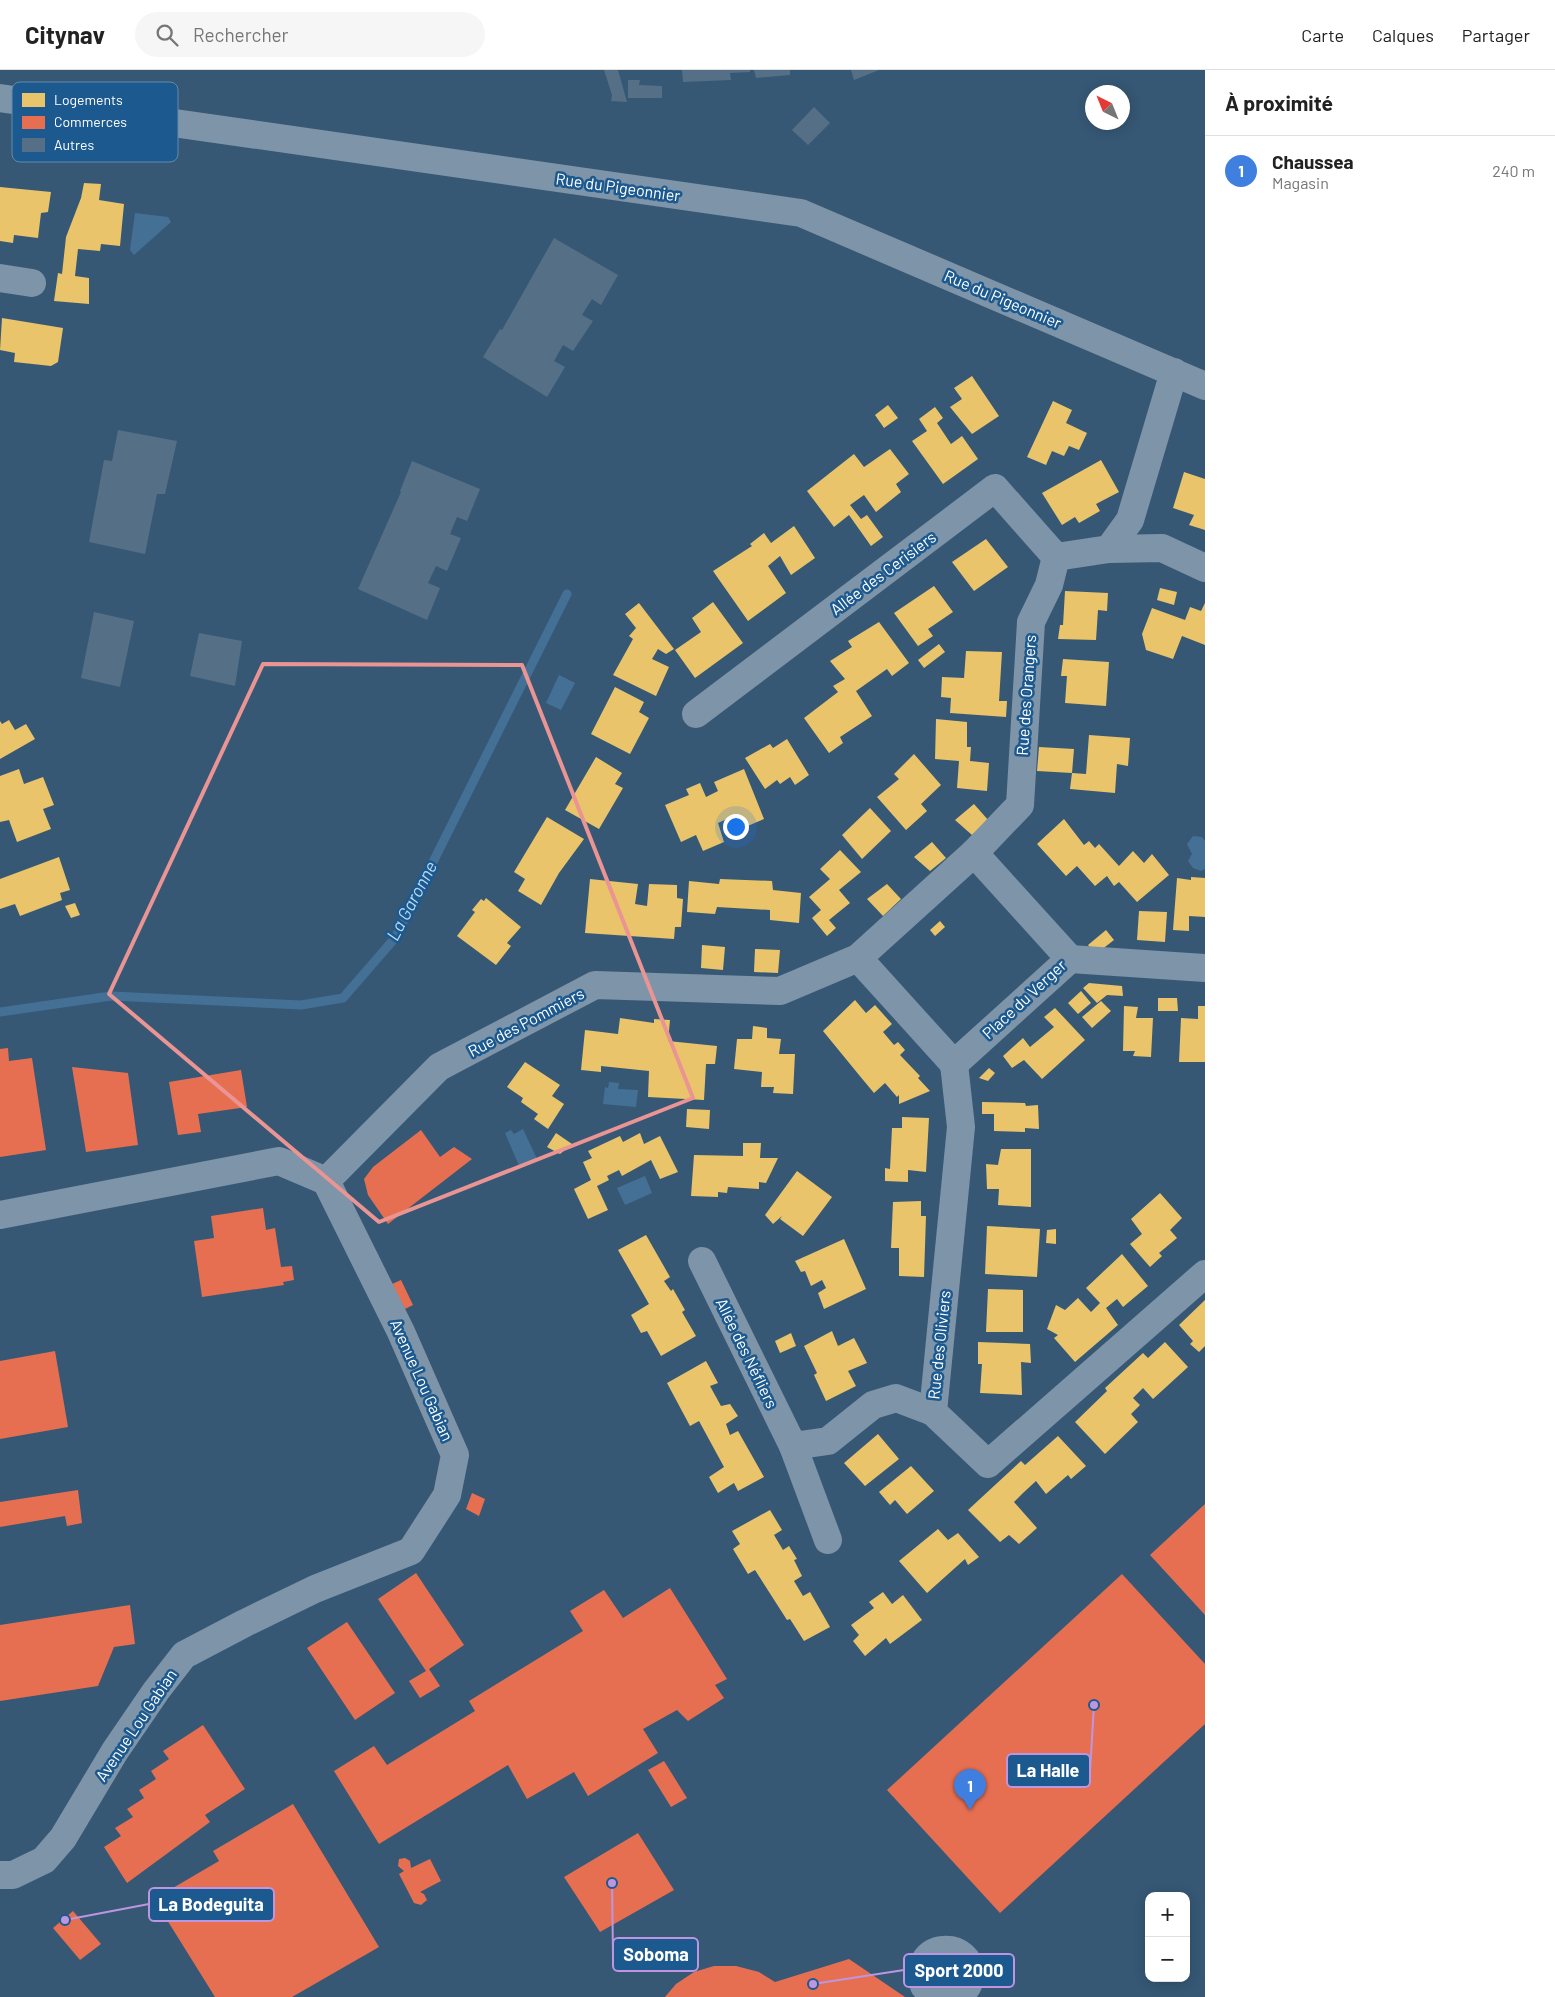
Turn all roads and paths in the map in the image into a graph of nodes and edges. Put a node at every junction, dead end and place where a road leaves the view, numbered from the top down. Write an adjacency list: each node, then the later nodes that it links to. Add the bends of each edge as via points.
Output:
1 (178, 124): 4 (street, Rue du Pigeonnier, via 801,213)
2 (0, 278): 3 (street)
3 (32, 283)
4 (1174, 372): 5 (street, Rue du Pigeonnier); 6 (street, via 1130,520)
5 (1205, 386)
6 (1109, 549): 7 (street); 8 (street, via 1162,548)
7 (1056, 557): 9 (street, Allée des Cerisiers, via 996,488); 10 (street, Rue des Orangers, via 1050,585 1031,622 1020,805)
8 (1205, 568)
9 (696, 714)
10 (974, 854): 11 (street); 12 (street, Place du Verger)
11 (858, 958): 14 (street); 15 (street, Rue des Pommiers, via 780,991 595,985 439,1067)
12 (1070, 960): 13 (street); 14 (street, Place du Verger)
13 (1205, 968)
14 (954, 1064): 19 (street, Rue des Oliviers, via 961,1127)
15 (326, 1181): 16 (street, via 279,1161); 22 (street, Avenue Lou Gabian, via 401,1332 455,1455 447,1495 411,1551 315,1589 184,1655 115,1751 63,1838 44,1860 13,1875)
16 (0, 1214)
17 (702, 1261): 20 (street, Allée des Néfliers)
18 (1205, 1274): 19 (street, Rue des Oliviers, via 988,1464)
19 (933, 1412): 20 (street, via 896,1398 873,1405 828,1442)
20 (793, 1446): 21 (street, Allée des Néfliers)
21 (828, 1540)
22 (0, 1875)
23 (937, 1997): 24 (street, via 924,1986 921,1968 928,1956 943,1949 959,1953 971,1974 966,1988)
24 (954, 1997)

